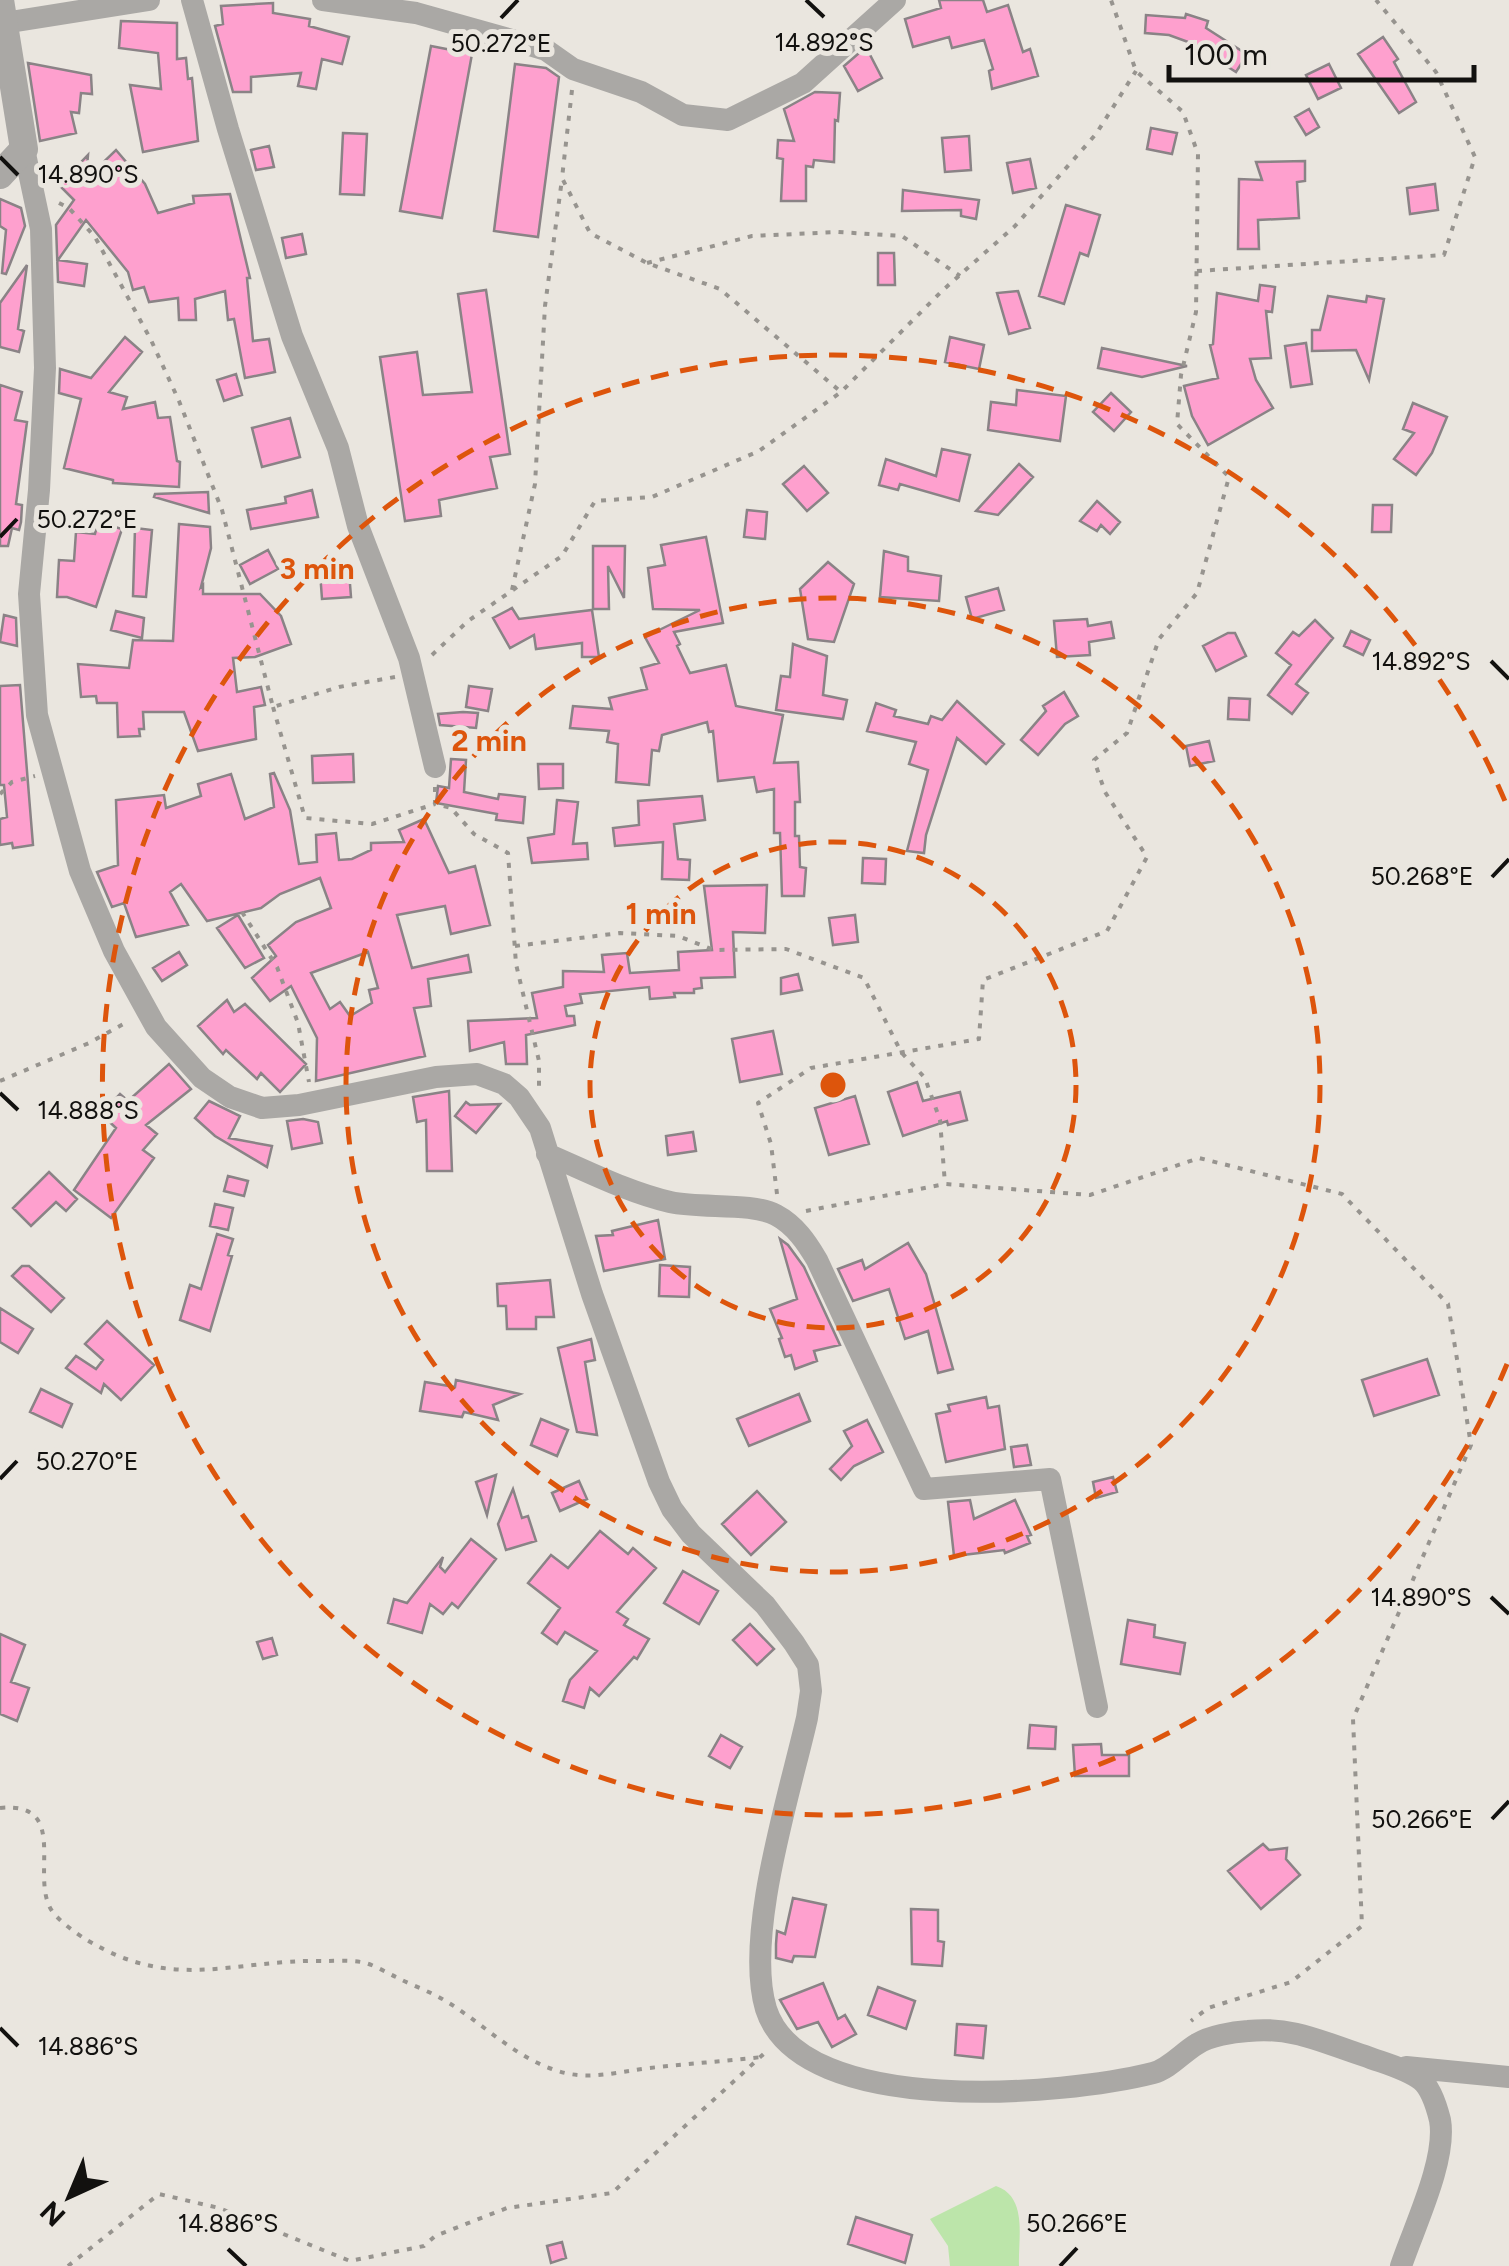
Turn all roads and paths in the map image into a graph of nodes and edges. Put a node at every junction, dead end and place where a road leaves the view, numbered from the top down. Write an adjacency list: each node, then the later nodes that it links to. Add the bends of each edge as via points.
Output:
1 (149, 0): 7 (street)
2 (192, 0): 19 (street, via 292,336 338,448 358,526)
3 (323, 0): 8 (street, via 416,13 546,50)
4 (895, 0): 8 (street, via 802,83 728,120 683,115)
5 (1111, 0): 9 (path)
6 (1376, 0): 15 (path, via 1436,72 1475,157 1444,254)
7 (2, 12): 10 (street)
8 (573, 69): 12 (path)
9 (1136, 71): 15 (path, via 1183,112 1198,154); 16 (path, via 1096,134 1015,226)
10 (24, 149): 11 (street); 13 (street)
11 (0, 175)
12 (562, 178): 14 (path, via 590,233); 18 (path, via 544,306 535,484)
13 (32, 190): 20 (path, via 69,208 95,237 172,386 222,510); 22 (street, via 40,229 45,368 29,594 38,715)
14 (647, 263): 16 (path, via 752,236 838,232 902,236); 17 (path, via 720,289)
15 (1197, 272): 28 (path, via 1176,424 1229,478 1197,593 1159,638 1127,733 1094,760 1147,856 1107,931 983,980 979,1039)
16 (960, 276): 17 (path)
17 (840, 392): 18 (path, via 759,451 652,497 595,501 562,556)
18 (512, 590): 19 (path)
19 (412, 674): 20 (path); 21 (street)
20 (274, 707): 24 (path, via 306,818 372,824)
21 (435, 767): 24 (path)
22 (52, 771): 23 (path, via 12,782); 27 (street, via 80,871)
23 (0, 794)
24 (435, 804): 26 (path, via 451,808 474,834 508,854)
25 (242, 912): 30 (path, via 277,967 298,1023)
26 (515, 946): 28 (path, via 620,934 678,936 714,950 786,949 864,978); 31 (path, via 538,1061)
27 (147, 1012): 29 (path); 30 (street, via 202,1078 230,1097 262,1108)
28 (901, 1052): 33 (path, via 925,1078 940,1120); 34 (path, via 810,1068 758,1103)
29 (0, 1081)
30 (312, 1101): 31 (street, via 478,1074 520,1097)
31 (540, 1128): 32 (street)
32 (547, 1154): 34 (street, via 667,1202 758,1208); 38 (street, via 644,1446 672,1510 765,1605 808,1665 807,1718 763,1920 760,1972 767,2011)
33 (945, 1184): 34 (path); 37 (path, via 1090,1196 1199,1158 1342,1194 1448,1304 1471,1445 1353,1719 1362,1926 1292,1982 1208,2008)
34 (780, 1216): 35 (street, via 817,1260 924,1489 1050,1479)
35 (1097, 1707)
36 (0, 1808): 39 (path, via 18,1805 39,1824 52,1912 87,1940 150,1967 192,1972 301,1960 363,1962 444,2000 550,2069 581,2076)
37 (1179, 2030)
38 (782, 2035): 39 (path); 40 (street, via 820,2066 943,2093 1106,2083 1159,2072 1200,2041 1250,2030 1312,2035)
39 (762, 2056): 42 (path, via 612,2193 507,2208 424,2246 350,2261 219,2208 159,2194)
40 (1393, 2066): 41 (street); 43 (street, via 1423,2081 1440,2123 1438,2156)
41 (1509, 2077)
42 (68, 2266)
43 (1401, 2266)

